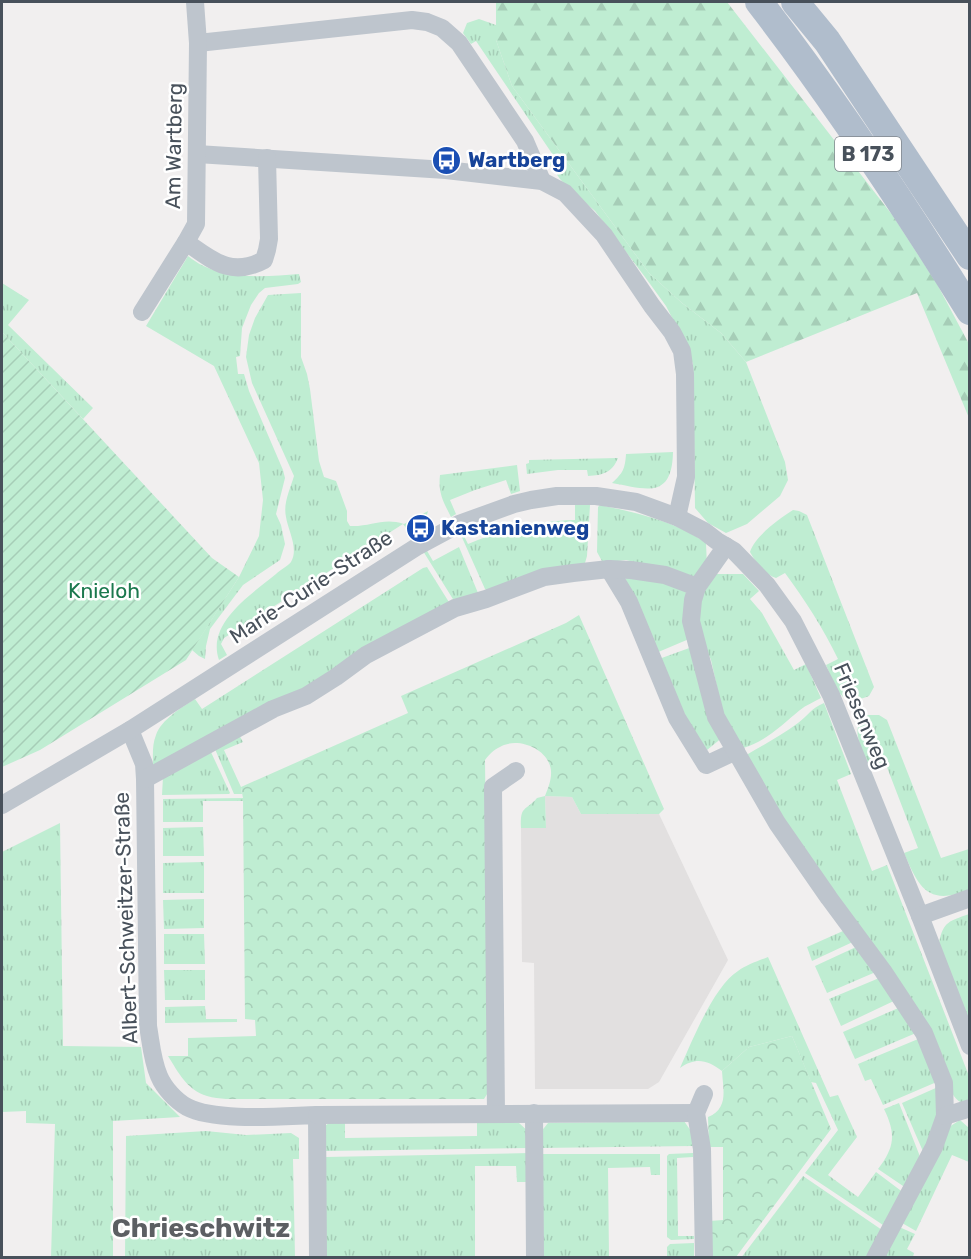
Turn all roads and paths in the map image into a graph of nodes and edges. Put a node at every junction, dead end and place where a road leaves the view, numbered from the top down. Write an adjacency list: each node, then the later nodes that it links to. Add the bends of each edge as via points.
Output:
1 (195, 2): 4 (street, Am Wartberg)
2 (759, 2): 10 (main road, B 173, via 924,236)
3 (795, 2): 9 (main road, B 173, via 826,41)
4 (198, 43): 5 (street, Am Wartberg); 7 (street, via 411,20 442,28 459,43 525,141)
5 (197, 154): 6 (street); 8 (street, Am Wartberg, via 196,224)
6 (267, 158): 7 (street); 8 (street, via 269,239 264,260 244,268 228,267)
7 (542, 181): 12 (street, via 565,194 604,235 682,351 687,477)
8 (186, 242): 11 (street, Am Wartberg)
9 (969, 256)
10 (969, 311)
11 (142, 312)
12 (676, 517): 13 (street, Marie-Curie-Straße); 16 (street, Marie-Curie-Straße, via 636,502 596,496 531,500 478,516 418,546)
13 (730, 548): 15 (street); 22 (street, Friesenweg, via 767,585 793,621 831,695)
14 (609, 569): 15 (street, via 665,576); 17 (street, via 629,602 677,718 706,765); 19 (street, via 544,578 455,608 366,655 306,696)
15 (697, 587): 17 (street, via 691,621 695,639 716,717)
16 (130, 730): 19 (street, Albert-Schweitzer-Straße, via 144,764); 20 (street, Marie-Curie-Straße)
17 (736, 751): 30 (street, via 777,823 924,1032 944,1083)
18 (516, 771): 28 (street, via 493,787)
19 (145, 779): 29 (street, Albert-Schweitzer-Straße, via 148,1026 159,1077 186,1106 207,1114)
20 (2, 805)
21 (969, 898): 22 (street)
22 (920, 916): 23 (street, Friesenweg)
23 (969, 1046)
24 (704, 1094): 27 (street)
25 (969, 1108): 30 (street)
26 (534, 1113): 27 (street, Albert-Schweitzer-Straße); 28 (street, Albert-Schweitzer-Straße); 32 (street)
27 (696, 1113): 33 (street, via 702,1149)
28 (496, 1114): 29 (street, Albert-Schweitzer-Straße)
29 (316, 1115): 31 (street)
30 (945, 1116): 34 (street, via 934,1147)
31 (318, 1257)
32 (535, 1257)
33 (704, 1257)
34 (875, 1257)

